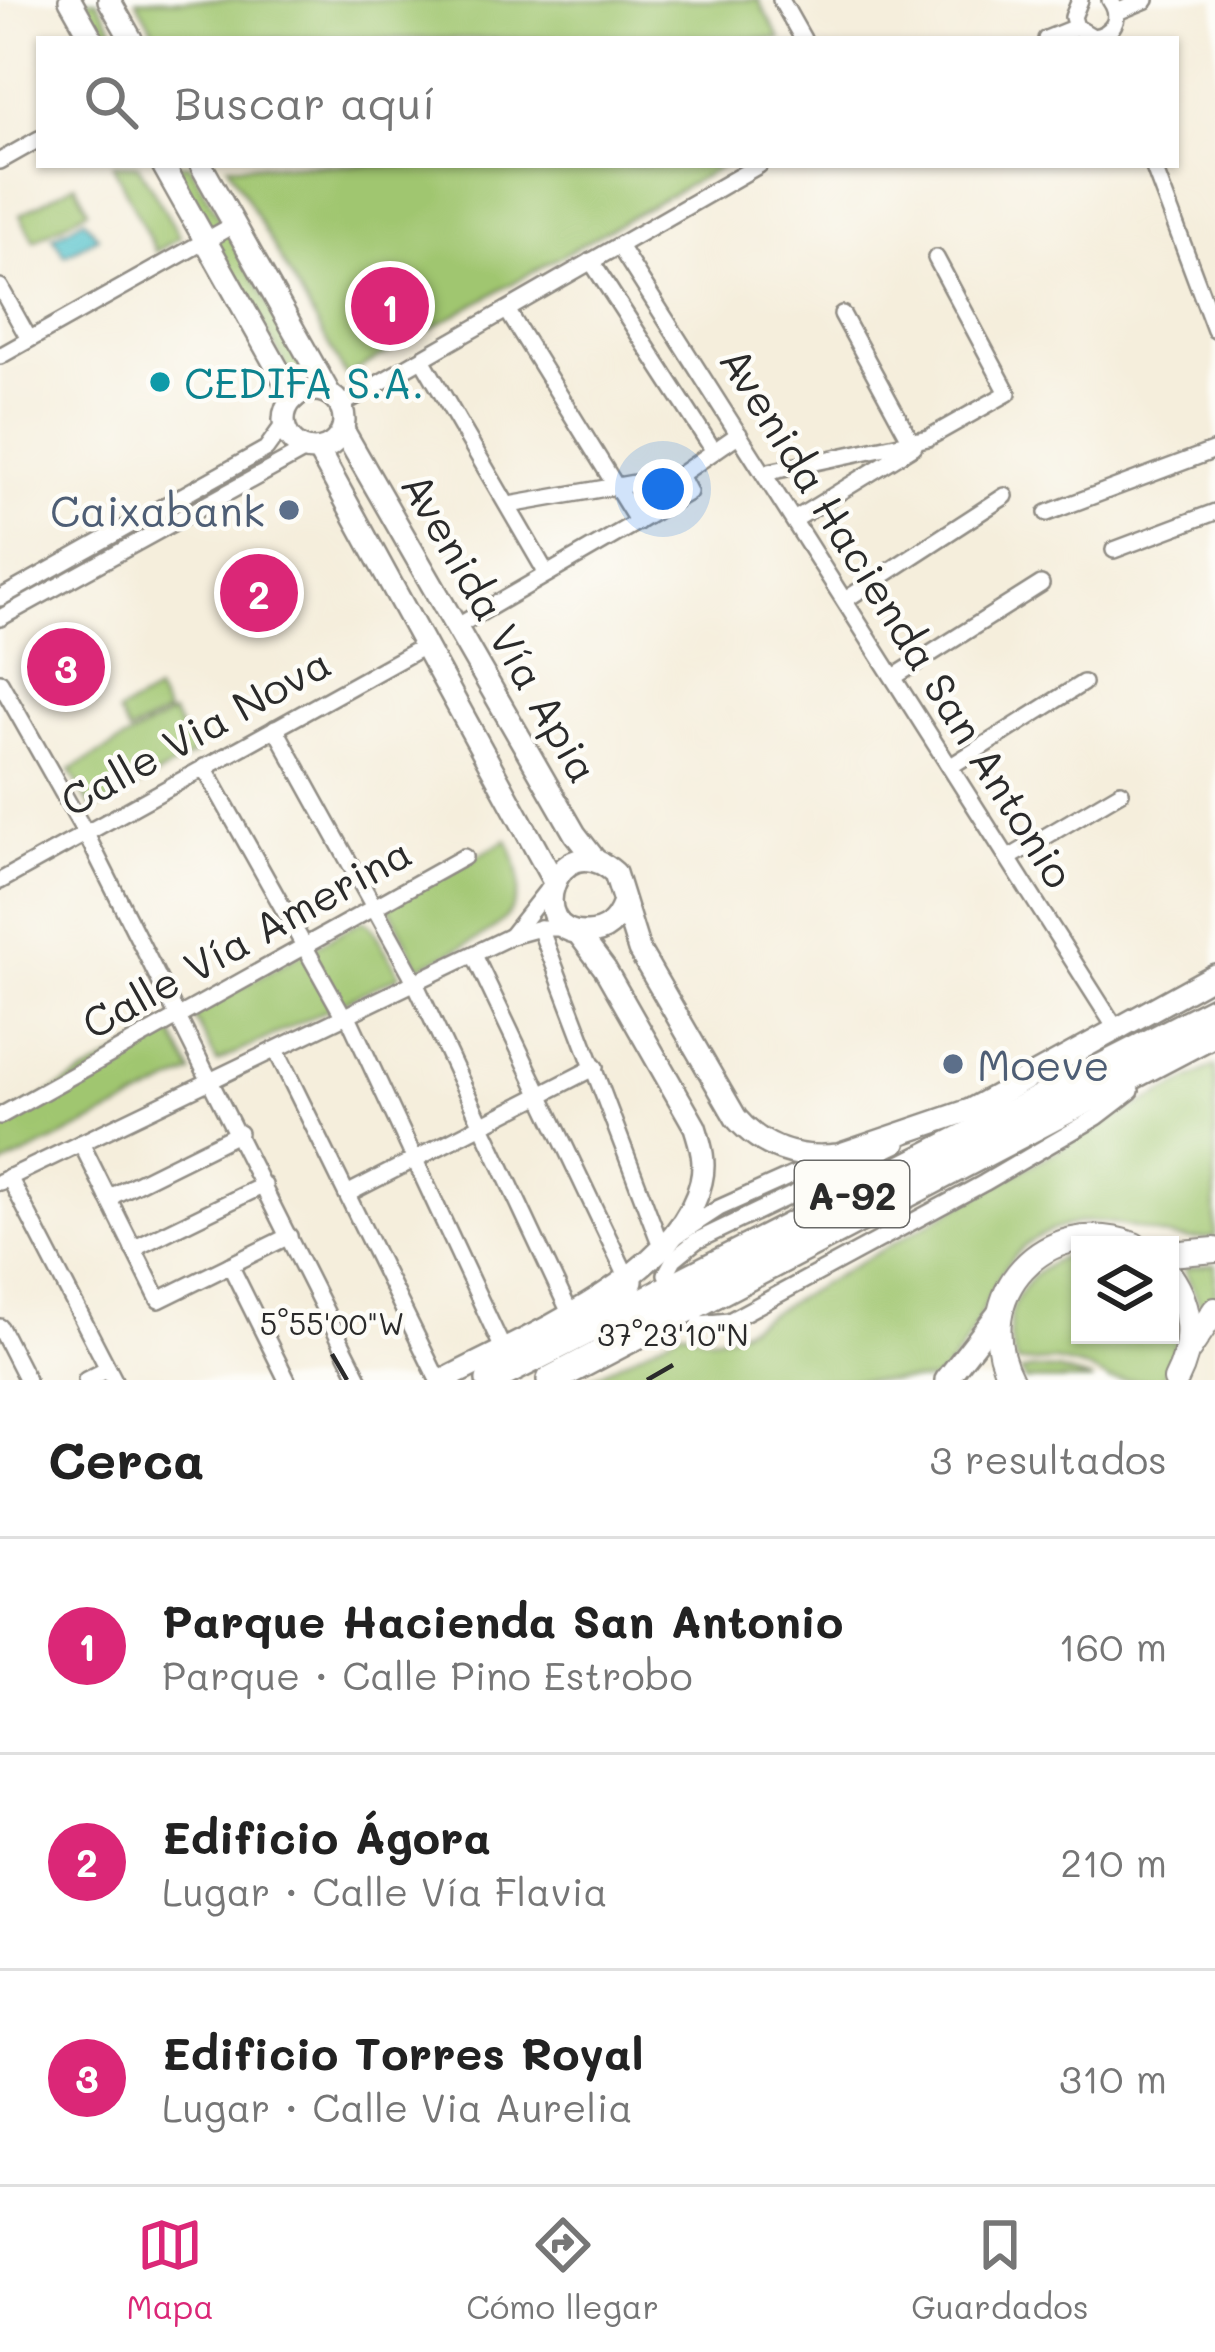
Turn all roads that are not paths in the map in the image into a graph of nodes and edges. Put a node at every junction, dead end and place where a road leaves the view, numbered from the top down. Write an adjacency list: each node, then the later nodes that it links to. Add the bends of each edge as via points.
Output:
1 (70, 0): 8 (street)
2 (110, 0): 9 (street)
3 (781, 0): 10 (street)
4 (1080, 0): 7 (street)
5 (1147, 0): 6 (street)
6 (1114, 6): 13 (street, via 1116,22)
7 (1076, 27): 11 (street); 12 (street)
8 (90, 36)
9 (129, 36)
10 (801, 36)
11 (1054, 36)
12 (1090, 36)
13 (1105, 36)
14 (36, 142): 15 (street)
15 (0, 161)
16 (165, 168): 21 (street)
17 (204, 168): 20 (street)
18 (754, 168): 22 (street)
19 (1154, 168): 26 (street)
20 (235, 224): 21 (street); 34 (street)
21 (206, 241): 30 (street); 33 (street)
22 (619, 245): 24 (street); 37 (street, Avenida Hacienda San Antonio)
23 (936, 258): 38 (street, via 1008,393)
24 (591, 261): 27 (street); 41 (street, Avenida Hacienda San Antonio)
25 (0, 287): 30 (street)
26 (1210, 303): 29 (street)
27 (507, 310): 32 (street); 44 (street)
28 (842, 314): 38 (street)
29 (1215, 330)
30 (29, 339): 31 (street)
31 (0, 356)
32 (422, 359): 34 (street); 46 (street)
33 (294, 398): 34 (street, via 311,390); 35 (street)
34 (335, 399): 36 (street)
35 (284, 424): 39 (street, via 292,440); 54 (street, via 266,448)
36 (343, 430): 39 (street); 57 (street, Avenida Vía Apia)
37 (739, 434): 41 (street); 42 (street, Avenida Hacienda San Antonio)
38 (920, 439): 42 (street); 49 (street)
39 (312, 449): 56 (street); 58 (street, Avenida Vía Apia)
40 (1215, 450): 48 (street)
41 (714, 452): 43 (street)
42 (764, 473): 49 (street, Avenida Hacienda San Antonio)
43 (680, 475): 44 (street); 50 (street, via 689,492)
44 (616, 486): 46 (street); 50 (street)
45 (1005, 496): 55 (street)
46 (509, 506): 52 (street)
47 (1215, 512): 51 (street)
48 (1047, 513)
49 (794, 520): 55 (street, Avenida Hacienda San Antonio)
50 (638, 522): 52 (street)
51 (1114, 550)
52 (548, 574): 57 (street)
53 (1041, 584): 59 (street)
54 (0, 598)
55 (845, 600): 59 (street, Avenida Hacienda San Antonio)
56 (0, 618)
57 (456, 627): 69 (street, Avenida Vía Apia)
58 (426, 645): 62 (street, Calle Via Nova); 71 (street, Avenida Vía Apia)
59 (894, 677): 63 (street, Avenida Hacienda San Antonio)
60 (0, 682): 66 (street)
61 (1083, 682): 63 (street)
62 (275, 728): 64 (street, Calle Via Nova); 73 (street)
63 (951, 766): 68 (street, Avenida Hacienda San Antonio)
64 (204, 767): 66 (street, Calle Via Nova); 77 (street)
65 (1121, 792): 68 (street)
66 (86, 834): 70 (street, Calle Via Nova); 82 (street)
67 (464, 857): 73 (street, Calle Vía Amerina)
68 (1009, 857): 84 (street, Avenida Hacienda San Antonio)
69 (596, 861): 71 (street, via 565,867); 72 (street, via 621,882)
70 (0, 881)
71 (553, 883): 75 (street, via 552,908); 76 (street)
72 (623, 904): 75 (street, via 602,931); 97 (street, via 639,950 736,1118 758,1141 817,1158)
73 (374, 907): 77 (street, Calle Vía Amerina); 80 (street)
74 (540, 928): 75 (street); 76 (street); 87 (street)
75 (572, 930): 105 (street, via 605,969 703,1154 695,1202)
76 (511, 936): 78 (street)
77 (304, 946): 82 (street, Calle Vía Amerina); 83 (street)
78 (474, 956): 80 (street); 90 (street)
79 (1209, 976): 84 (street)
80 (413, 984): 83 (street); 93 (street)
81 (1215, 1010): 116 (highway, A-92)
82 (178, 1016): 88 (street); 91 (street, Calle Vía Amerina)
83 (346, 1017): 86 (street); 98 (street)
84 (1115, 1027): 92 (street)
85 (1214, 1044): 89 (highway); 94 (highway, A-92)
86 (276, 1049): 88 (street); 101 (street)
87 (595, 1067): 90 (street); 105 (street)
88 (212, 1081): 95 (street); 96 (street)
89 (1130, 1091): 94 (highway); 115 (street, via 984,1183 729,1321)
90 (540, 1095): 93 (street); 111 (street)
91 (0, 1116)
92 (938, 1124): 97 (street); 110 (street, via 696,1241)
93 (481, 1126): 98 (street); 116 (street)
94 (1030, 1131): 128 (highway, A-92)
95 (238, 1133): 100 (street); 102 (street)
96 (81, 1143): 99 (street); 102 (street)
97 (838, 1155): 105 (street, via 719,1208)
98 (415, 1159): 101 (street); 118 (street)
99 (5, 1179): 120 (street)
100 (264, 1185): 103 (street); 106 (street)
101 (347, 1194): 126 (street)
102 (108, 1198): 106 (street)
103 (289, 1236): 109 (street); 125 (street)
104 (1071, 1241): 114 (main road, via 1024,1266)
105 (662, 1246): 111 (street)
106 (133, 1249): 109 (street, via 159,1300)
107 (1215, 1250): 108 (main road)
108 (1179, 1253)
109 (230, 1265): 124 (street)
110 (666, 1274)
111 (629, 1281): 116 (highway)
112 (1179, 1294): 119 (main road)
113 (1215, 1310): 119 (main road)
114 (1000, 1311): 129 (street); 130 (main road, via 998,1341)
115 (700, 1324)
116 (568, 1327): 118 (street); 127 (highway, A-92)
117 (0, 1328): 122 (street)
118 (503, 1348): 126 (street)
119 (1187, 1351): 121 (main road)
120 (111, 1374): 123 (street)
121 (1177, 1379)
122 (27, 1380)
123 (86, 1380)
124 (286, 1380)
125 (360, 1380)
126 (441, 1380)
127 (490, 1380)
128 (551, 1380)
129 (946, 1380)
130 (1011, 1380)

